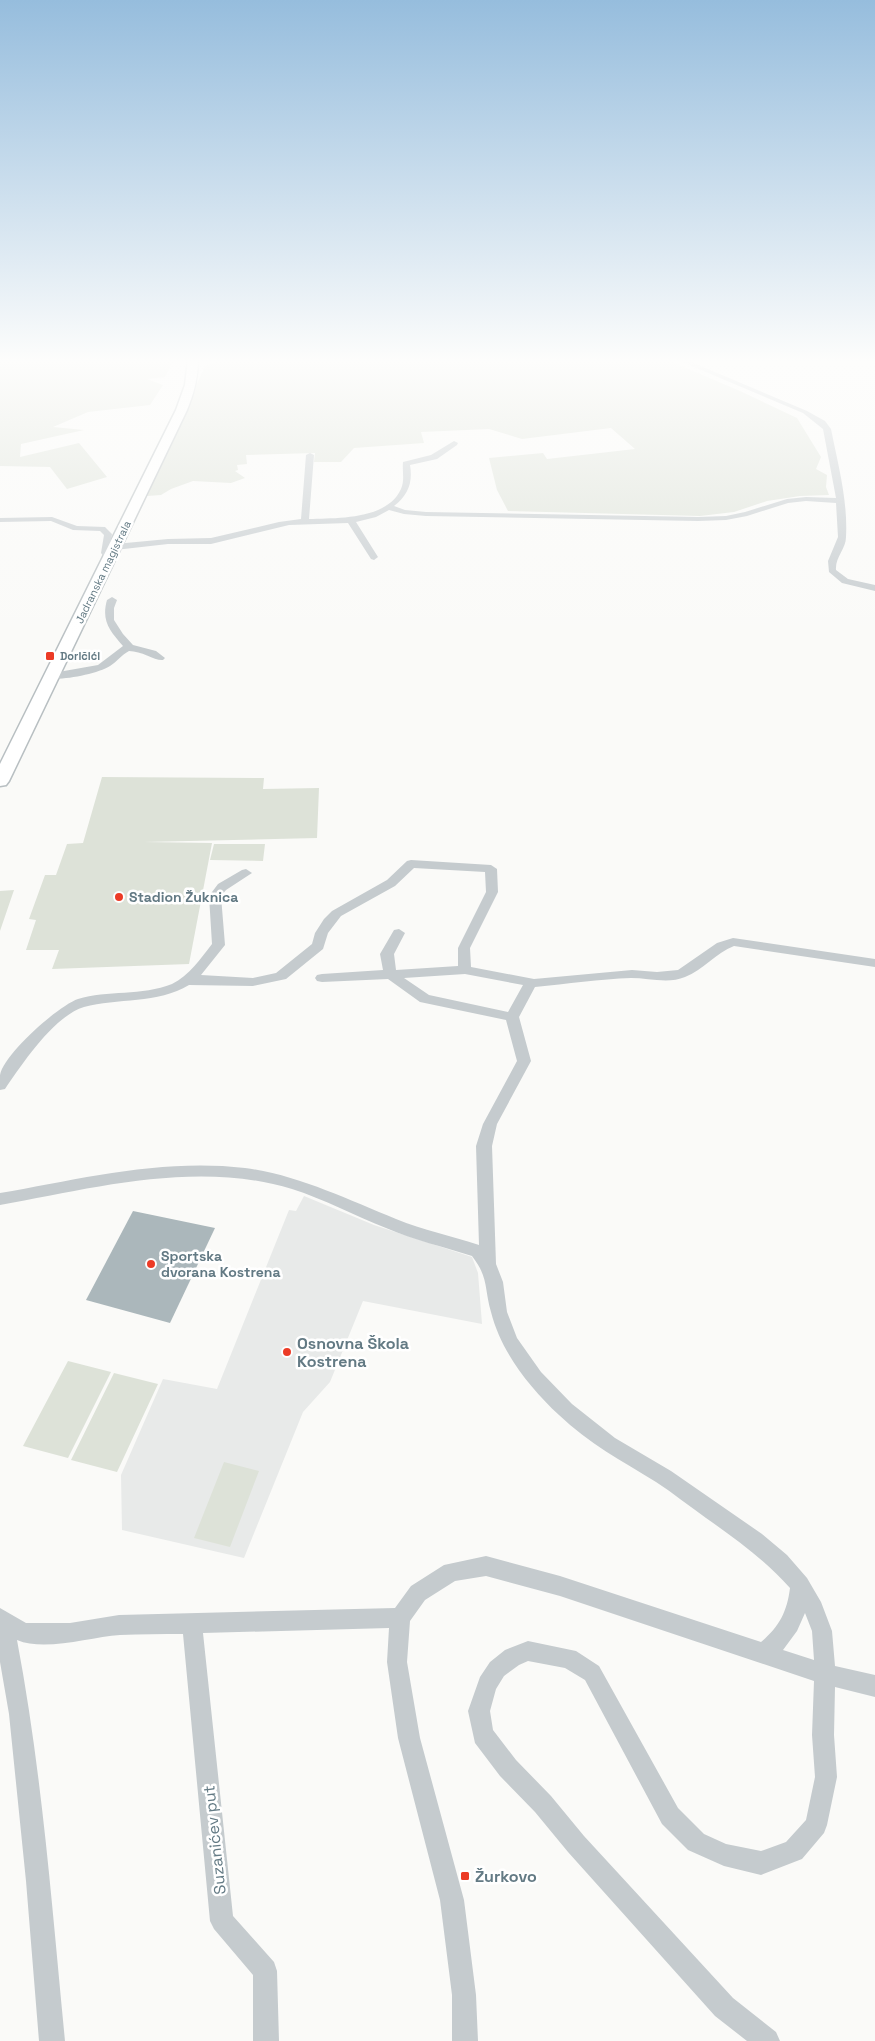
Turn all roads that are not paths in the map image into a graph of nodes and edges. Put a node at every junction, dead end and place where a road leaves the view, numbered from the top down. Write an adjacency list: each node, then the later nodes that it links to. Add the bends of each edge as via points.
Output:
1 (159, 454): 10 (main road, Jadranska magistrala)
2 (438, 454): 6 (street, via 406,464 405,490)
3 (832, 454): 5 (street)
4 (310, 455): 8 (street)
5 (840, 501): 6 (street, via 787,501 747,514 698,519 426,514); 12 (street, via 842,542 832,559 832,570 846,581)
6 (389, 508): 9 (street)
7 (0, 520): 10 (street, via 52,519 76,528 102,529 108,534 106,553)
8 (305, 521): 9 (street); 10 (street, via 211,540 154,542)
9 (351, 521): 11 (street)
10 (113, 552): 16 (main road, Jadranska magistrala)
11 (374, 557)
12 (875, 588)
13 (112, 600): 14 (street, via 108,611 110,624)
14 (128, 647): 15 (street); 16 (street, via 102,667)
15 (160, 658)
16 (51, 676): 17 (main road, Jadranska magistrala)
17 (0, 781)
18 (246, 873): 24 (street, via 226,884 215,896 220,945 192,978)
19 (399, 933): 22 (street, via 387,954)
20 (875, 963): 25 (street, via 733,942 681,974 632,974)
21 (465, 970): 22 (street); 24 (street, via 464,948 492,892 490,869 411,864 392,882 343,906 327,922 318,946 275,978 261,981); 25 (street)
22 (390, 974): 23 (street); 26 (street, via 425,999)
23 (322, 978)
24 (185, 981): 27 (street, via 176,987 139,996 81,1003 63,1012 25,1048)
25 (531, 983): 26 (street)
26 (512, 1017): 29 (street, via 524,1061 490,1124 484,1146)
27 (0, 1085)
28 (0, 1199): 29 (street, via 128,1176 189,1171 245,1174 294,1184 394,1225 478,1252)
29 (488, 1264): 30 (street, via 495,1282 498,1312 510,1342 534,1377 566,1410 608,1444 664,1477 755,1541)
30 (800, 1585): 34 (street, via 798,1608 791,1624 781,1639); 35 (street, via 814,1608 822,1631)
31 (400, 1618): 33 (street); 34 (street, via 418,1593 451,1572 486,1566 560,1586); 39 (street, via 397,1662 408,1729 452,1900 464,1995)
32 (1, 1620): 33 (street, via 34,1633 70,1633 119,1625); 37 (street, via 20,1714)
33 (192, 1624): 38 (street, Suzanićev put, via 222,1922 265,1970)
34 (764, 1654): 35 (street)
35 (825, 1674): 36 (street); 40 (street, via 823,1735 826,1777 816,1825 794,1851 761,1863 724,1855 696,1842 670,1816 592,1673 569,1658 528,1652 512,1657 497,1669 487,1684 479,1711 483,1735 508,1768 724,2007)
36 (875, 1686)
37 (52, 2041)
38 (266, 2041)
39 (465, 2041)
40 (767, 2041)

